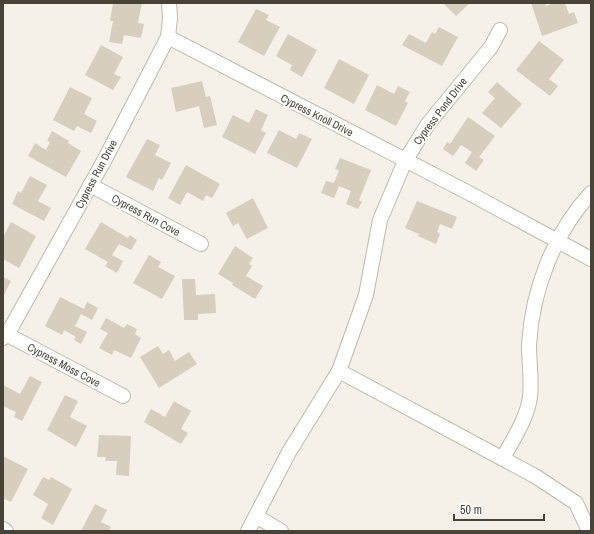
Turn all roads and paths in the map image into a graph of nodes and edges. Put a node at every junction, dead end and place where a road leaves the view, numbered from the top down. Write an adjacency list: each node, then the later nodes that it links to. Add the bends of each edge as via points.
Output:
1 (169, 3): 3 (street, Cypress Run Drive)
2 (500, 30): 4 (street, Cypress Pond Drive, via 490,47 428,124)
3 (168, 37): 4 (street, Cypress Knoll Drive); 5 (street, Cypress Run Drive)
4 (405, 161): 7 (street, Cypress Knoll Drive); 11 (street, Cypress Pond Drive, via 380,220 366,295)
5 (90, 185): 8 (street, Cypress Run Cove); 10 (street, Cypress Run Drive)
6 (591, 192): 7 (street, via 574,212)
7 (558, 241): 9 (street, Cypress Knoll Drive); 13 (street, via 534,304 529,345 530,398 524,417)
8 (201, 244)
9 (591, 259)
10 (5, 336): 12 (street, Cypress Moss Cove)
11 (339, 371): 13 (street); 14 (street, Cypress Pond Drive, via 289,452)
12 (123, 396)
13 (503, 458): 19 (street, via 576,503)
14 (256, 516): 17 (street, Cypress Pond Drive); 18 (street)
15 (3, 529): 16 (street)
16 (6, 531)
17 (248, 531)
18 (281, 531)
19 (589, 531)

